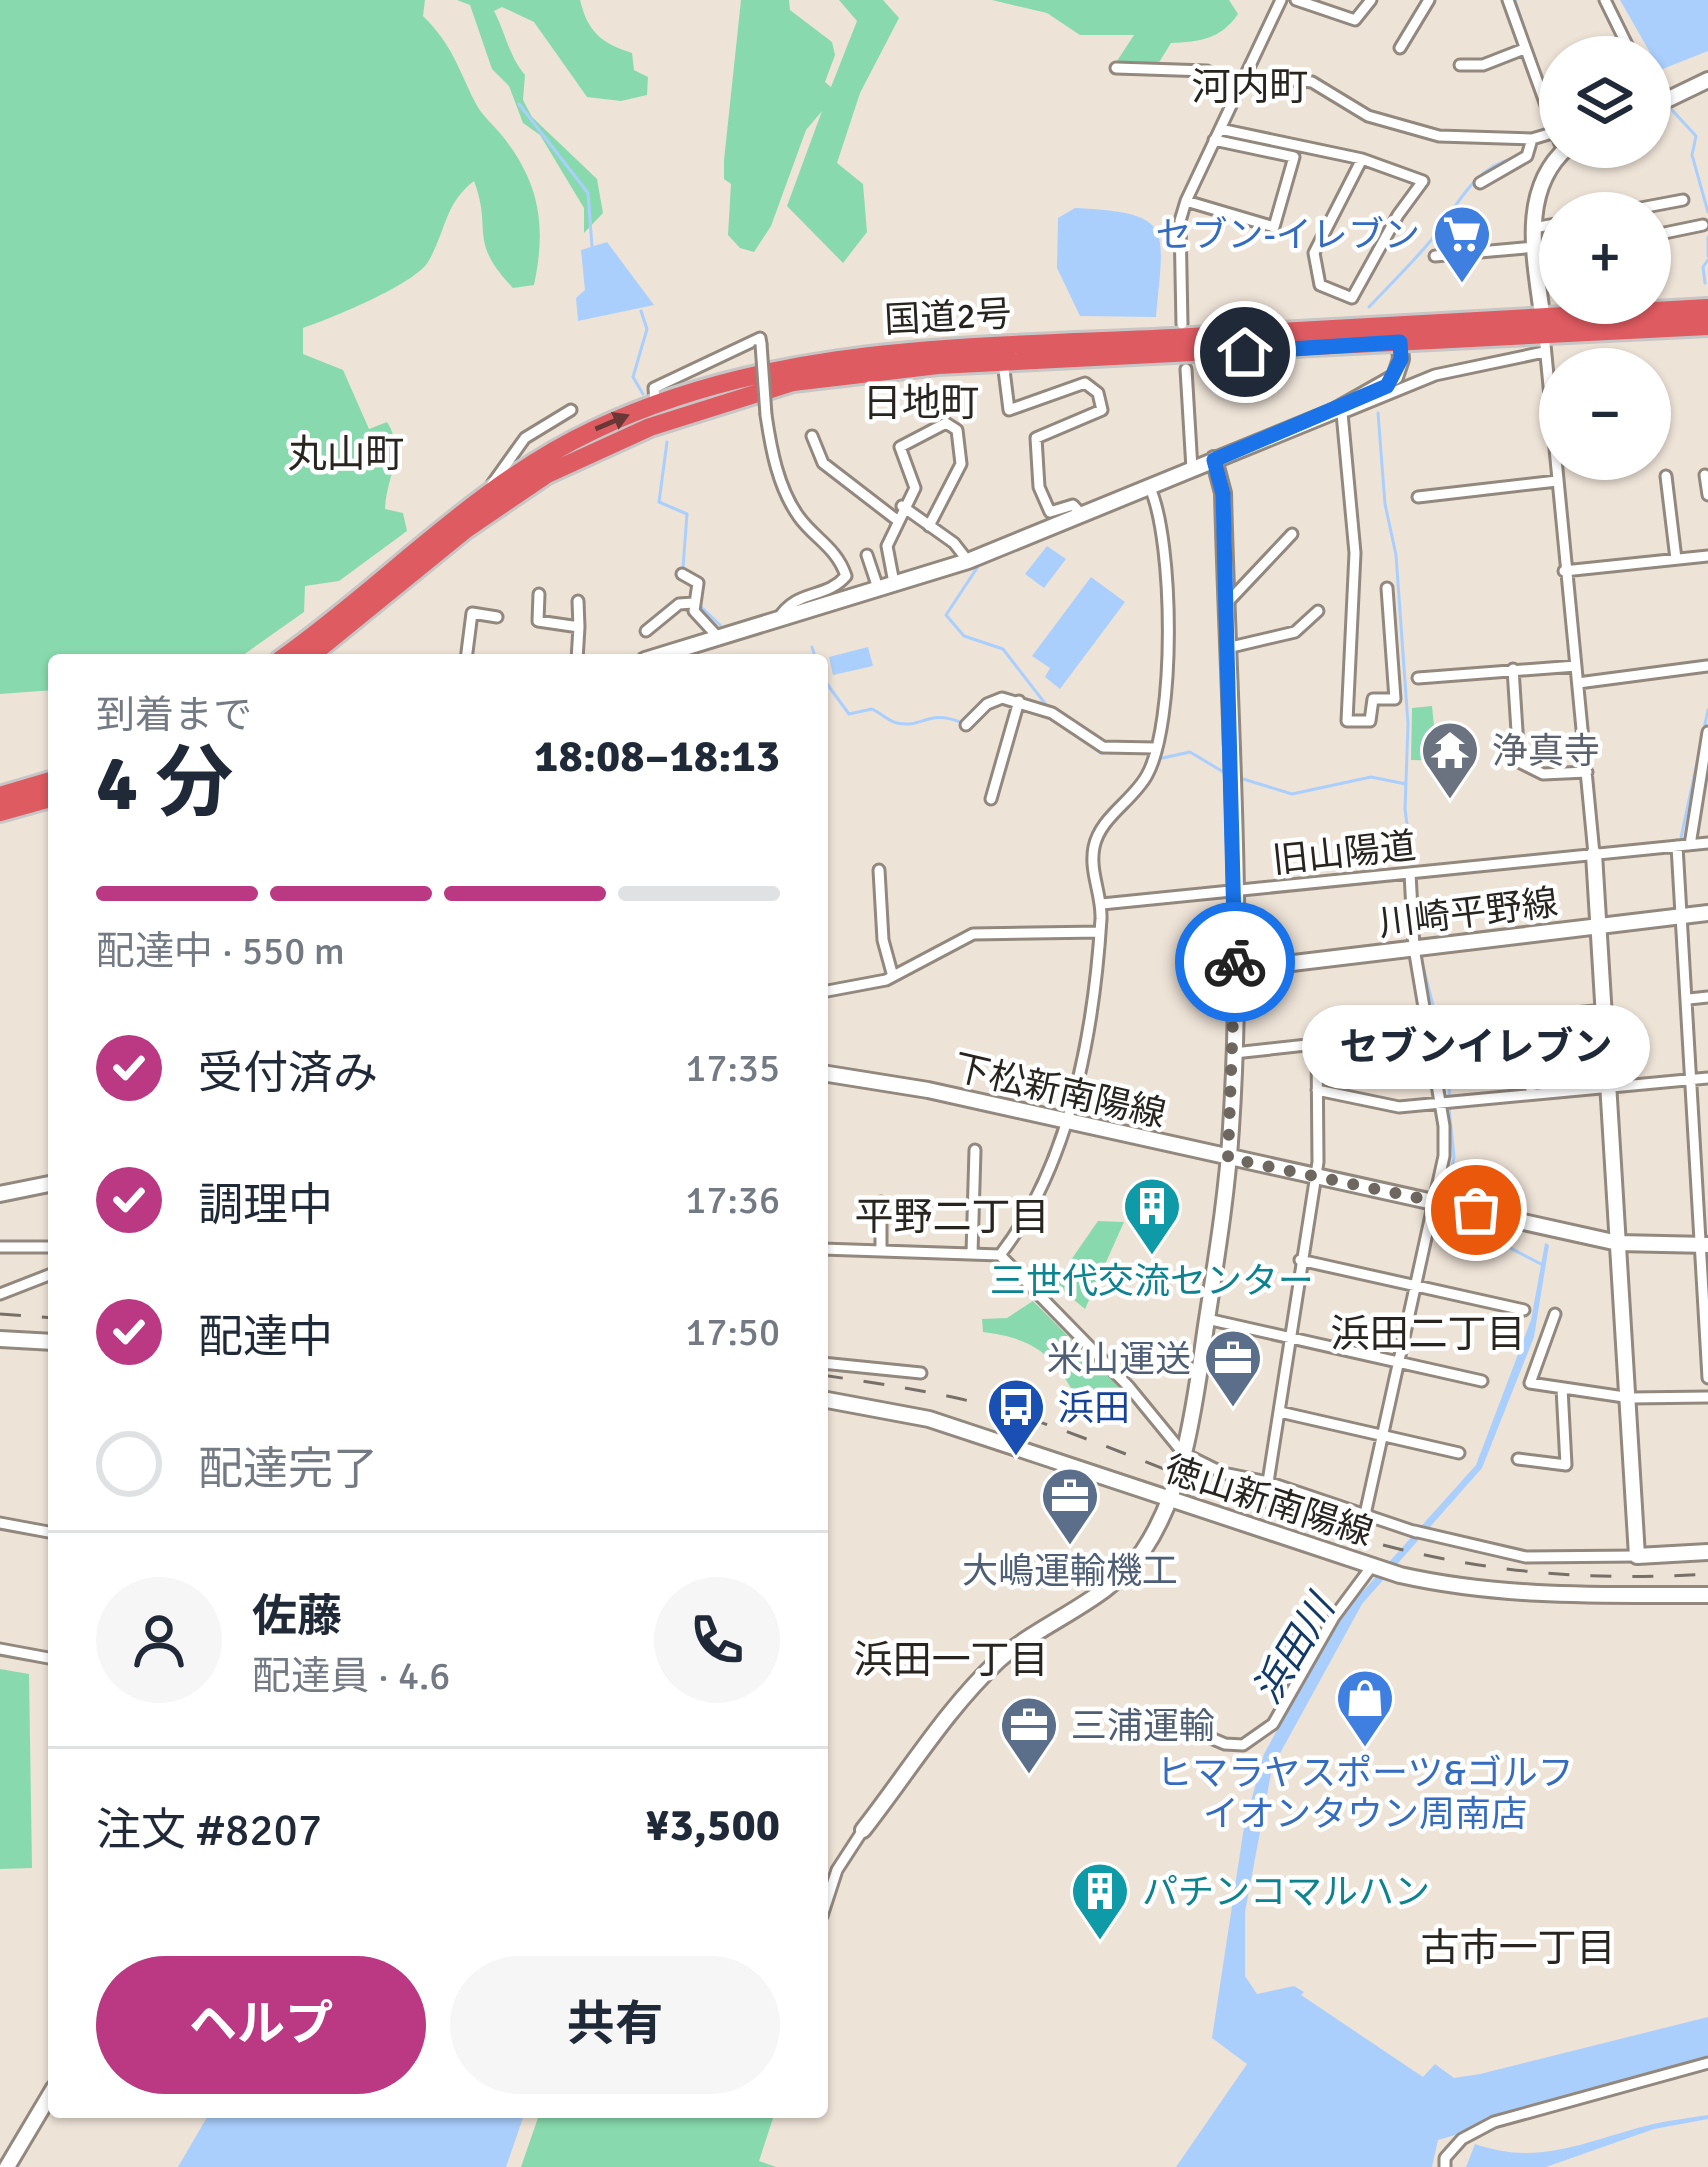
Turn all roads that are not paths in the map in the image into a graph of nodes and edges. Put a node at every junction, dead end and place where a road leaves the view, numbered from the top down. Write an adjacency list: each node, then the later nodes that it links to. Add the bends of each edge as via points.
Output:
1 (1281, 0): 12 (street)
2 (1296, 0): 3 (street, via 1355,20)
3 (1371, 0)
4 (1430, 0): 8 (street)
5 (1508, 0): 9 (street)
6 (1606, 0): 7 (street)
7 (1624, 36)
8 (1400, 48)
9 (1524, 49): 10 (street); 15 (street)
10 (1460, 65)
11 (1116, 68): 14 (street, via 1207,70)
12 (1246, 76): 14 (street); 19 (street, via 1312,82 1368,116 1439,136)
13 (1707, 82): 16 (street)
14 (1240, 88): 17 (street)
15 (1539, 94)
16 (1671, 94)
17 (1217, 134): 20 (street); 24 (street); 24 (street, via 1294,157 1274,227)
18 (1539, 137): 19 (street)
19 (1532, 139): 22 (street, via 1527,156)
20 (1362, 159): 20 (street, via 1424,184 1397,214 1352,298 1320,285 1314,253)
21 (1549, 168): 28 (street, via 1538,184)
22 (1480, 183)
23 (1684, 200): 25 (street)
24 (1186, 202): 33 (street)
25 (1671, 202)
26 (1703, 225): 29 (street)
27 (1539, 227): 28 (street)
28 (1534, 228): 30 (street)
29 (1671, 232)
30 (1537, 253): 31 (street); 36 (street)
31 (1435, 256)
32 (1708, 308): 36 (highway, 国道2号)
33 (1182, 324)
34 (1708, 326): 36 (highway, 国道2号)
35 (1399, 334): 36 (highway, 国道2号); 37 (highway, 国道2号); 39 (highway, 国道2号, via 858,354 778,367); 41 (street, via 1395,377)
36 (1544, 334): 41 (street); 47 (street)
37 (1003, 362): 53 (street, via 1009,410 1085,383 1098,393 1102,410 1036,438 1033,449 1050,512 1073,505); 77 (highway, 国道2号, via 793,382 595,449 466,529)
38 (1186, 369): 44 (street)
39 (656, 404): 49 (highway, 国道2号, one-way to 39); 71 (street, bridge, via 654,388 760,338 775,460 794,511 842,561 846,576 788,602)
40 (571, 410): 49 (street, via 525,438)
41 (1339, 412): 43 (street); 64 (street, via 1355,553 1347,721 1370,721 1372,699 1394,699)
42 (812, 436): 54 (street, via 823,464)
43 (1214, 460): 44 (street); 68 (street, via 1223,494)
44 (1192, 469): 48 (street)
45 (1705, 475): 50 (street)
46 (1666, 480): 59 (street)
47 (1557, 481): 51 (street); 61 (street)
48 (1150, 488): 53 (street); 89 (street, via 1171,616)
49 (490, 489): 76 (highway, 国道2号)
50 (1708, 495)
51 (1418, 497)
52 (902, 506): 54 (street); 55 (street); 55 (street, via 915,488 900,447 946,423 958,430 962,464)
53 (1083, 516): 60 (street)
54 (897, 520): 63 (street)
55 (929, 526): 60 (street)
56 (1292, 534): 68 (street)
57 (867, 555): 63 (street)
58 (1708, 556): 59 (street)
59 (1676, 559): 61 (street)
60 (968, 561): 63 (street)
61 (1564, 571): 81 (street)
62 (682, 574): 67 (street, via 698,583)
63 (886, 586): 71 (street)
64 (1387, 588)
65 (539, 594): 72 (street, via 538,621)
66 (578, 602): 72 (street)
67 (693, 603): 73 (street, via 679,604); 74 (street)
68 (1226, 604): 75 (street)
69 (1318, 611): 75 (street, via 1294,632)
70 (497, 617): 78 (street, via 472,613)
71 (778, 619): 74 (street)
72 (579, 628): 79 (street)
73 (646, 632)
74 (718, 637): 80 (street)
75 (1227, 648): 103 (street)
76 (287, 654)
77 (312, 654)
78 (467, 654)
79 (577, 654)
80 (664, 654)
81 (1576, 666): 83 (street); 85 (street)
82 (1707, 666): 85 (street)
83 (1513, 669): 84 (street); 91 (street, via 1519,762 1543,774)
84 (1418, 678)
85 (1578, 683): 91 (street)
86 (1018, 701): 87 (street, via 993,699); 89 (street, via 1052,712 1102,748); 95 (street)
87 (966, 725)
88 (1708, 732): 90 (street)
89 (1155, 748): 104 (street, via 1145,779 1096,836 1092,862)
90 (1705, 748): 98 (street)
91 (1588, 772): 100 (street)
92 (48, 782): 93 (highway)
93 (0, 796)
94 (48, 799): 96 (highway)
95 (991, 799)
96 (0, 812)
97 (1708, 843): 98 (street, 旧山陽道)
98 (1690, 844): 99 (street, 旧山陽道)
99 (1677, 846): 100 (street, 旧山陽道); 106 (street)
100 (1594, 854): 102 (street, 旧山陽道); 107 (street)
101 (879, 870): 111 (street)
102 (1410, 873): 103 (street, 旧山陽道); 109 (street)
103 (1235, 892): 104 (street, 旧山陽道); 110 (street)
104 (1102, 904): 108 (street)
105 (1708, 913): 106 (street, 川崎平野線)
106 (1682, 916): 107 (street, 川崎平野線); 114 (street)
107 (1601, 926): 109 (street, 川崎平野線); 115 (street)
108 (1100, 932): 111 (street, via 973,934); 129 (street)
109 (1414, 949): 110 (street, 川崎平野線); 118 (street)
110 (1235, 970): 121 (street)
111 (892, 974): 112 (street)
112 (828, 991)
113 (1708, 997): 114 (street)
114 (1688, 999): 124 (street)
115 (1605, 1010): 116 (street); 125 (street)
116 (1544, 1016)
117 (1500, 1024): 118 (street)
118 (1429, 1028): 119 (street); 128 (street)
119 (1317, 1046): 121 (street); 126 (street)
120 (1529, 1048): 127 (street)
121 (1234, 1053): 132 (street)
122 (828, 1074): 129 (street, 下松新南陽線)
123 (1708, 1078): 124 (street)
124 (1692, 1079): 125 (street); 131 (street)
125 (1609, 1086): 127 (street); 138 (street)
126 (1317, 1090): 128 (street, via 1400,1108); 133 (street)
127 (1531, 1093): 128 (street)
128 (1445, 1101): 136 (street)
129 (1064, 1121): 132 (street, 下松新南陽線); 145 (street, via 1033,1205)
130 (975, 1150): 144 (street)
131 (1703, 1157): 139 (street)
132 (1228, 1158): 133 (street, 下松新南陽線); 152 (street)
133 (1315, 1174): 136 (street, 下松新南陽線); 146 (street)
134 (48, 1184): 135 (street)
135 (0, 1194)
136 (1435, 1201): 138 (street, 下松新南陽線); 148 (street)
137 (881, 1202): 143 (street)
138 (1618, 1244): 139 (street, 下松新南陽線); 164 (street)
139 (1704, 1245): 153 (street)
140 (0, 1247): 141 (street)
141 (48, 1247)
142 (828, 1249): 143 (street)
143 (881, 1250): 144 (street)
144 (972, 1253): 145 (street)
145 (1000, 1255): 168 (street)
146 (1300, 1260): 148 (street); 155 (street)
147 (48, 1275): 149 (street)
148 (1416, 1288): 150 (street); 157 (street)
149 (0, 1294)
150 (1524, 1310)
151 (1555, 1314): 162 (street, via 1530,1383)
152 (1207, 1319): 155 (street); 168 (street)
153 (1706, 1330): 160 (street)
154 (0, 1339): 156 (street)
155 (1288, 1339): 157 (street); 166 (street)
156 (48, 1342)
157 (1402, 1361): 161 (street); 167 (street)
158 (828, 1364): 159 (street)
159 (921, 1373)
160 (1708, 1378)
161 (1482, 1381)
162 (1562, 1388): 164 (street); 170 (street, via 1566,1465)
163 (1708, 1397): 164 (street)
164 (1631, 1398): 177 (street)
165 (828, 1400): 172 (street, 徳山新南陽線, via 929,1419)
166 (1280, 1412): 167 (street); 171 (street)
167 (1384, 1437): 169 (street); 173 (street)
168 (1183, 1453): 171 (street, via 1223,1473); 172 (street)
169 (1459, 1454)
170 (1518, 1459)
171 (1268, 1482): 173 (street)
172 (1167, 1498): 178 (street, 徳山新南陽線); 183 (street, via 1134,1562 996,1663)
173 (1364, 1519): 177 (street, via 1526,1557)
174 (0, 1523): 175 (street)
175 (48, 1532)
176 (1708, 1552): 177 (street)
177 (1637, 1556)
178 (1381, 1569): 179 (street, 徳山新南陽線, via 1506,1594); 182 (street, via 1334,1616 1273,1724 1243,1745)
179 (1708, 1595)
180 (0, 1648): 181 (street)
181 (48, 1658)
182 (1182, 1726)
183 (863, 1830): 184 (street)
184 (828, 1898)
185 (1708, 2063): 188 (street, via 1494,2122 1462,2139)
186 (48, 2098): 187 (street)
187 (8, 2167)
188 (1445, 2167)

